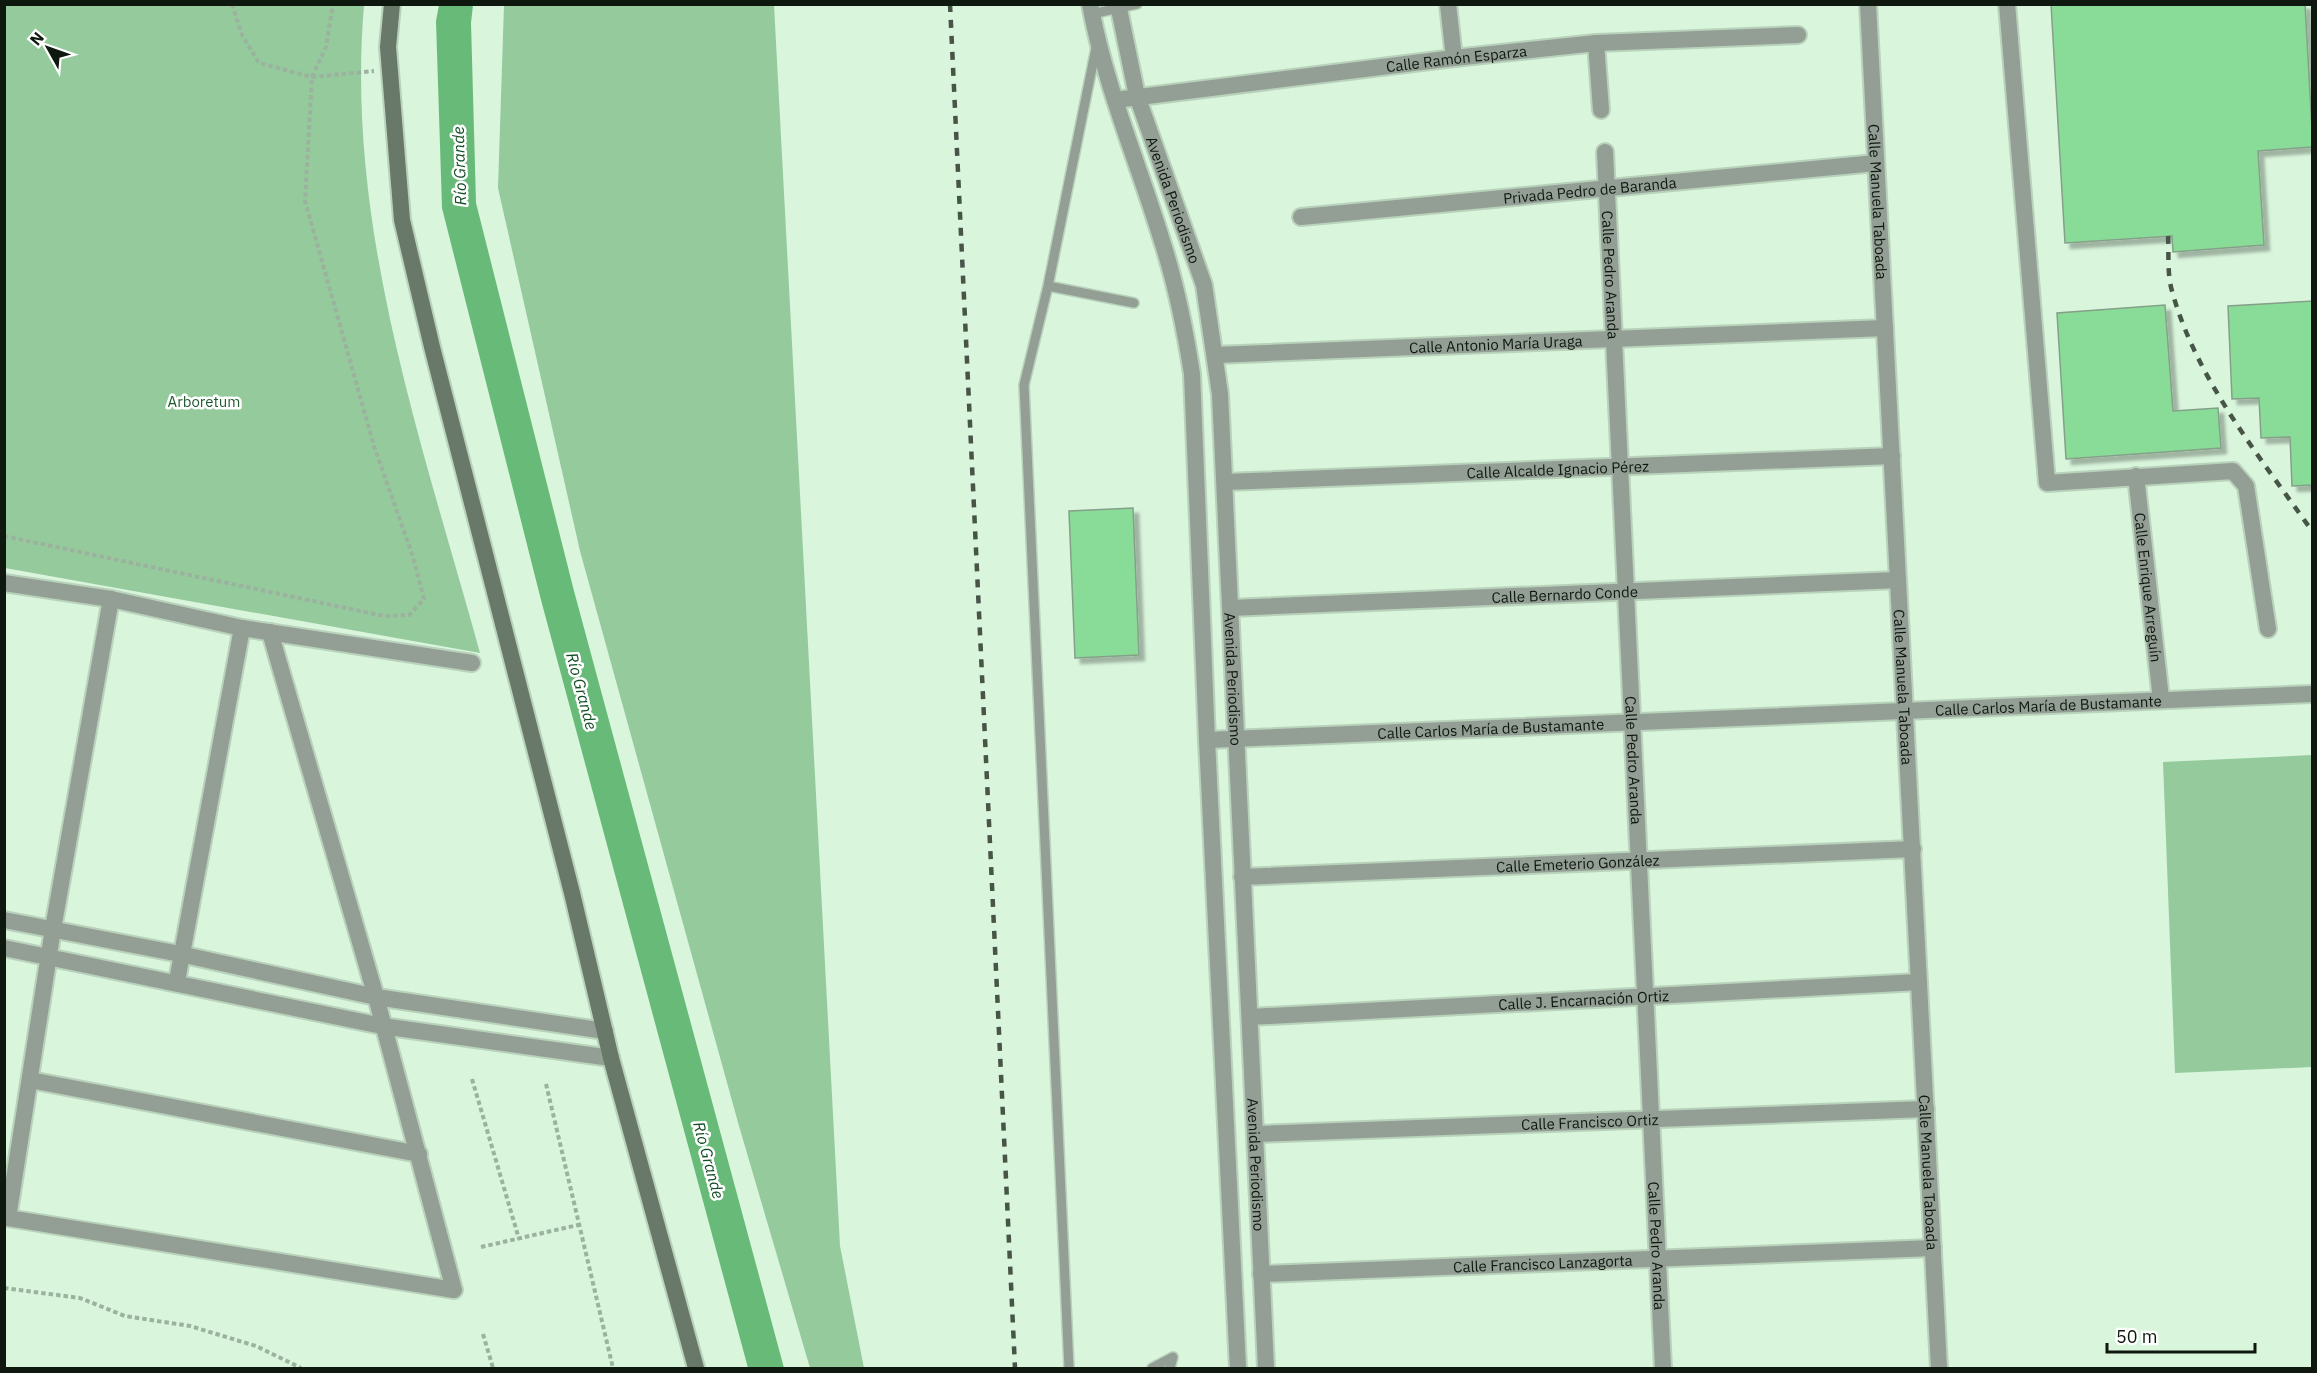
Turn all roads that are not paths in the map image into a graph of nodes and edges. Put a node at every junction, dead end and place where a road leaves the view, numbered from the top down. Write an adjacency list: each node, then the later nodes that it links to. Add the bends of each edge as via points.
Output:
1 (392, 4): 58 (main road, via 388,47 402,220)
2 (1137, 4): 6 (lane)
3 (1448, 4): 11 (street)
4 (1868, 4): 16 (street, Calle Manuela Taboada)
5 (2007, 4): 26 (street, via 2048,483)
6 (1118, 6): 7 (lane); 12 (street, Avenida Periodismo)
7 (1091, 9): 9 (street, Avenida Periodismo)
8 (1798, 35): 10 (street, Calle Ramón Esparza)
9 (1098, 37): 13 (street, Avenida Periodismo); 19 (lane)
10 (1596, 43): 11 (street, Calle Ramón Esparza); 14 (street)
11 (1454, 58): 12 (street, Calle Ramón Esparza)
12 (1137, 96): 13 (street, Calle Ramón Esparza); 23 (street, Avenida Periodismo, via 1198,265)
13 (1115, 100): 41 (street, Avenida Periodismo, via 1163,242 1192,374)
14 (1601, 110)
15 (1605, 152): 17 (street, Calle Pedro Aranda)
16 (1876, 163): 17 (street, Privada Pedro de Baranda); 21 (street, Calle Manuela Taboada)
17 (1607, 189): 18 (street, Privada Pedro de Baranda); 22 (street, Calle Pedro Aranda)
18 (1301, 217)
19 (1048, 286): 20 (lane); 70 (lane, via 1024,385)
20 (1134, 303)
21 (1885, 328): 22 (street, Calle Antonio María Uraga); 24 (street, Calle Manuela Taboada)
22 (1614, 339): 23 (street, Calle Antonio María Uraga); 25 (street, Calle Pedro Aranda)
23 (1216, 355): 27 (street, Avenida Periodismo)
24 (1892, 456): 25 (street, Calle Alcalde Ignacio Pérez); 28 (street, Calle Manuela Taboada)
25 (1621, 467): 27 (street, Calle Alcalde Ignacio Pérez); 30 (street, Calle Pedro Aranda)
26 (2136, 476): 34 (street, via 2233,471 2246,486); 38 (street, Calle Enrique Arreguín)
27 (1225, 482): 32 (street, Avenida Periodismo)
28 (1898, 580): 30 (street, Calle Bernardo Conde); 39 (street, Calle Manuela Taboada)
29 (4, 583): 31 (street)
30 (1627, 591): 32 (street, Calle Bernardo Conde); 40 (street, Calle Pedro Aranda)
31 (111, 599): 33 (street); 47 (street)
32 (1231, 608): 42 (street, Avenida Periodismo)
33 (242, 628): 35 (street); 49 (street)
34 (2268, 629)
35 (270, 632): 36 (street); 54 (street)
36 (472, 663)
37 (2313, 694): 38 (street, Calle Carlos María de Bustamante)
38 (2161, 699): 39 (street, Calle Carlos María de Bustamante)
39 (1905, 710): 40 (street, Calle Carlos María de Bustamante); 43 (street, Calle Manuela Taboada)
40 (1633, 722): 42 (street, Calle Carlos María de Bustamante); 44 (street, Calle Pedro Aranda)
41 (1207, 740): 42 (street, Calle Carlos María de Bustamante); 73 (street, Avenida Periodismo)
42 (1238, 740): 45 (street, Avenida Periodismo)
43 (1913, 849): 44 (street, Calle Emeterio González); 52 (street, Calle Manuela Taboada)
44 (1638, 861): 45 (street, Calle Emeterio González); 53 (street, Calle Pedro Aranda)
45 (1242, 877): 55 (street, Avenida Periodismo)
46 (4, 920): 47 (street)
47 (53, 929): 49 (street); 50 (street)
48 (4, 948): 50 (street)
49 (180, 954): 51 (street); 54 (street)
50 (50, 956): 51 (street); 61 (street)
51 (177, 981): 56 (street)
52 (1919, 982): 53 (street, Calle J. Encarnación Ortiz); 62 (street, Calle Manuela Taboada)
53 (1645, 996): 55 (street, Calle J. Encarnación Ortiz); 63 (street, Calle Pedro Aranda)
54 (376, 997): 56 (street); 57 (street)
55 (1250, 1017): 64 (street, Avenida Periodismo)
56 (382, 1026): 59 (street); 65 (street)
57 (578, 1028): 58 (street); 59 (street)
58 (604, 1031): 60 (main road)
59 (583, 1056): 60 (street)
60 (611, 1058): 69 (main road)
61 (30, 1080): 65 (street); 65 (street, via 8,1218 454,1290)
62 (1926, 1109): 63 (street, Calle Francisco Ortiz); 66 (street, Calle Manuela Taboada)
63 (1652, 1119): 64 (street, Calle Francisco Ortiz); 67 (street, Calle Pedro Aranda)
64 (1256, 1134): 68 (street, Avenida Periodismo)
65 (418, 1154)
66 (1933, 1248): 67 (street, Calle Francisco Lanzagorta); 76 (street, Calle Manuela Taboada)
67 (1656, 1259): 68 (street, Calle Francisco Lanzagorta); 75 (street, Calle Pedro Aranda)
68 (1261, 1274): 74 (street, Avenida Periodismo)
69 (696, 1368)
70 (1070, 1368)
71 (1152, 1368): 72 (lane, via 1173,1357)
72 (1170, 1368)
73 (1238, 1368)
74 (1266, 1368)
75 (1663, 1368)
76 (1939, 1368)

